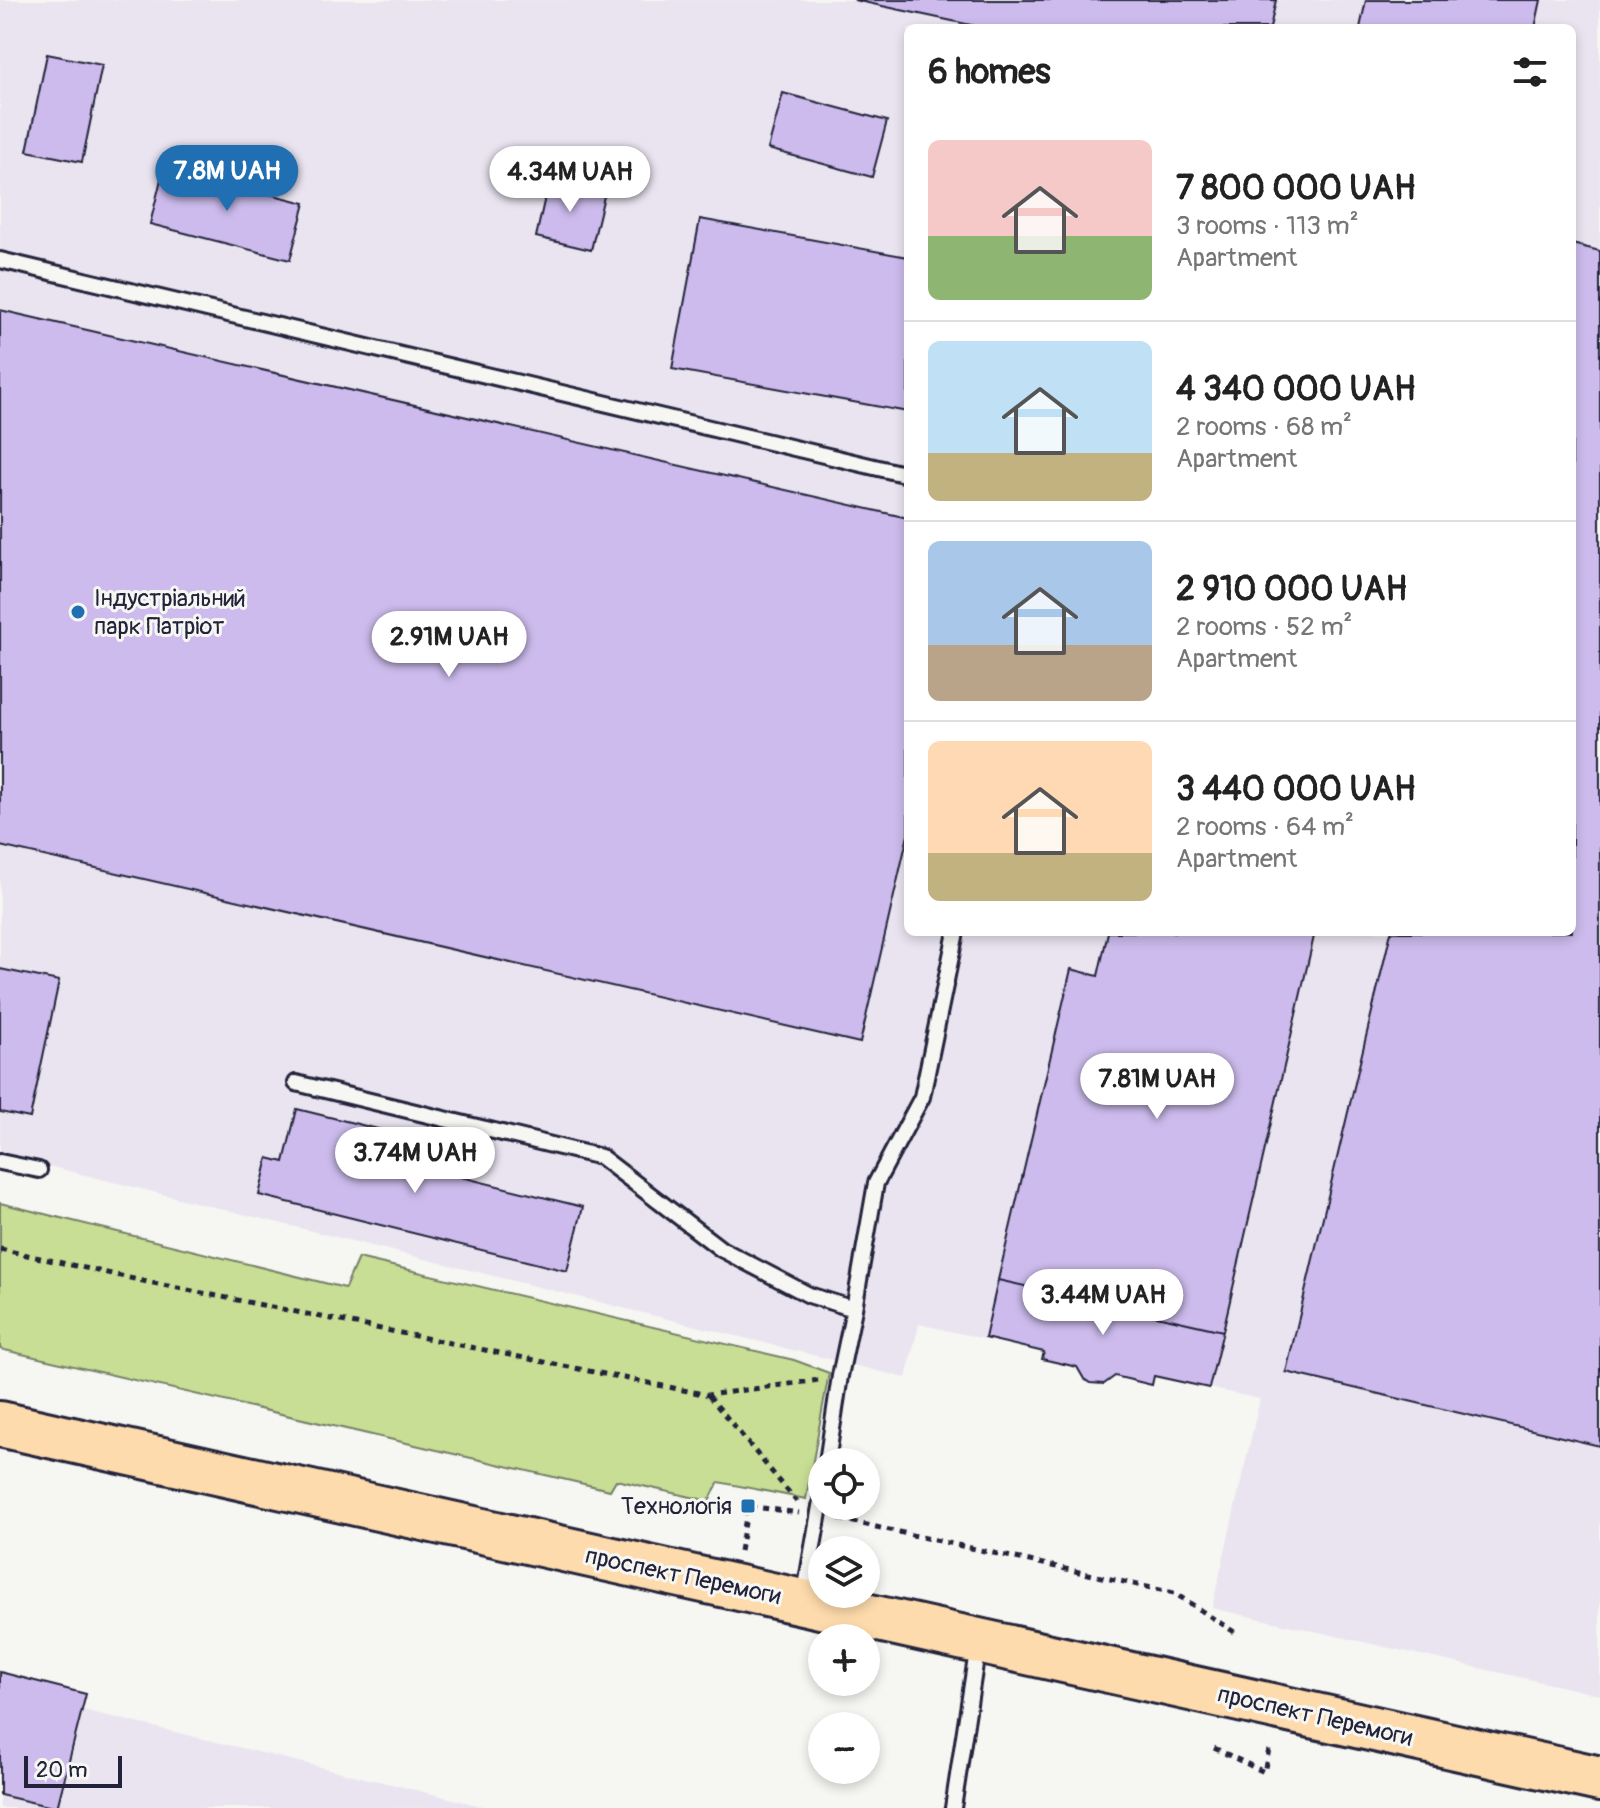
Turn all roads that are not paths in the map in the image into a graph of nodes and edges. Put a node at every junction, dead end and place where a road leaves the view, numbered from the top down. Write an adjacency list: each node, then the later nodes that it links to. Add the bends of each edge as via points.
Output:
1 (0, 260): 2 (lane)
2 (904, 474)
3 (955, 936): 7 (lane, via 922,1097 876,1183)
4 (296, 1083): 7 (lane, via 601,1157 721,1249 809,1295)
5 (0, 1162): 6 (lane)
6 (39, 1170)
7 (854, 1309): 9 (lane)
8 (0, 1424): 11 (main road, проспект Перемоги)
9 (829, 1448)
10 (818, 1520): 11 (lane)
11 (804, 1602): 12 (main road, проспект Перемоги)
12 (978, 1641): 13 (main road, проспект Перемоги); 14 (lane)
13 (1600, 1779)
14 (953, 1808)

